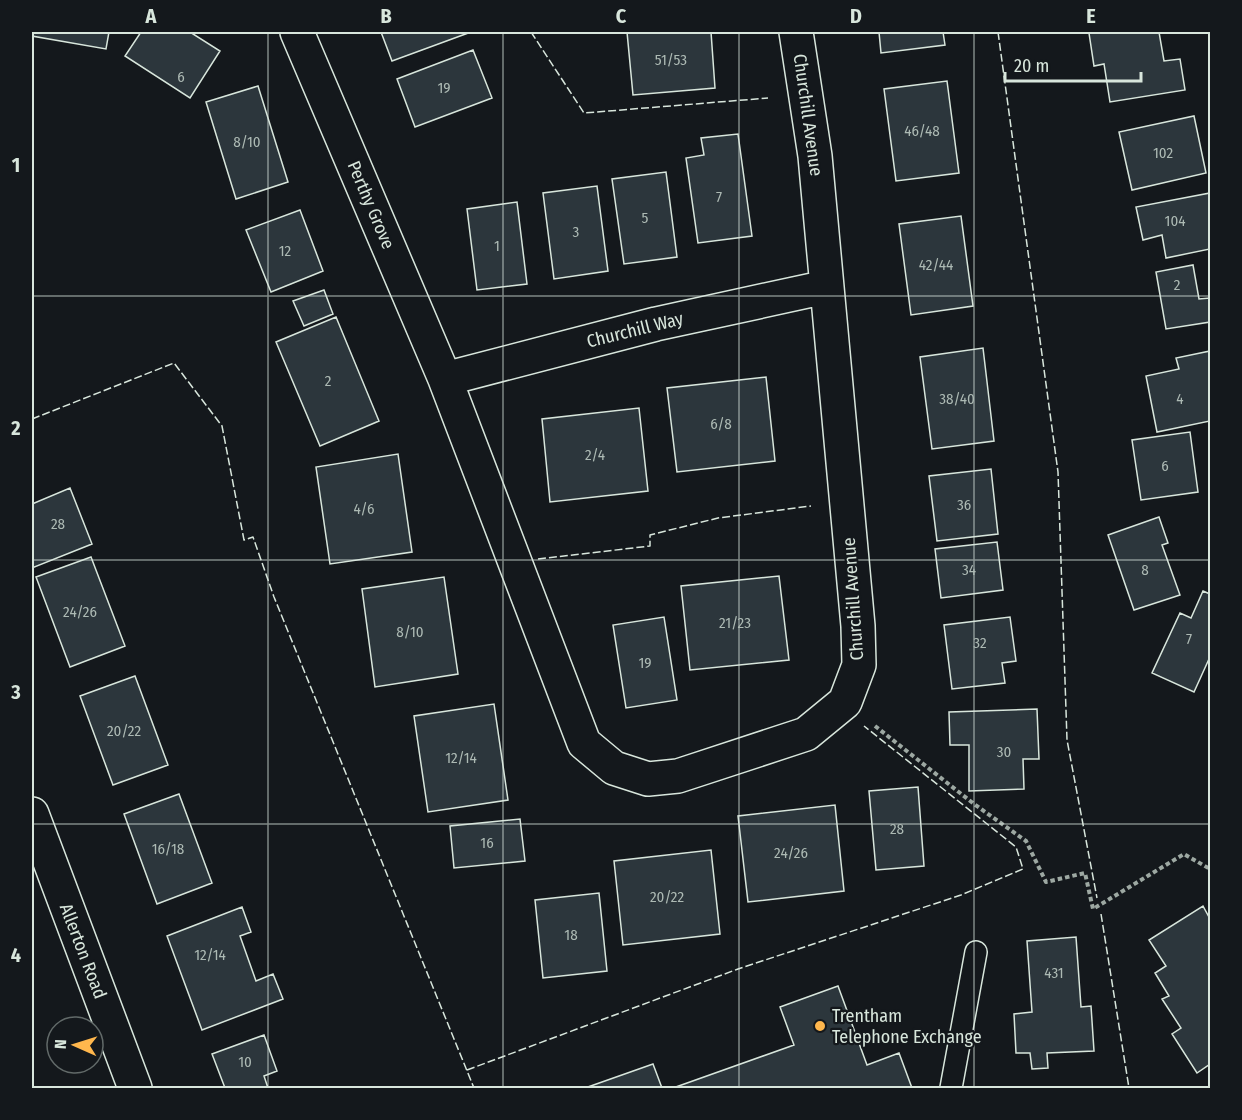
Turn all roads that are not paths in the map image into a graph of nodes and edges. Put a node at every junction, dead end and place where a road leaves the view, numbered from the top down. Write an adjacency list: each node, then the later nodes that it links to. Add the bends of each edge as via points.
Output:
1 (297, 32): 4 (street, Perthy Grove)
2 (796, 32): 3 (street, Churchill Avenue, via 815,156)
3 (826, 287): 4 (street, Churchill Way, via 656,324); 4 (street, Churchill Avenue, via 859,665 845,702 806,734 678,776 648,780 614,768 584,743)
4 (445, 379)
5 (32, 814): 7 (street, Allerton Road)
6 (976, 952): 8 (lane)
7 (135, 1089)
8 (951, 1089)

